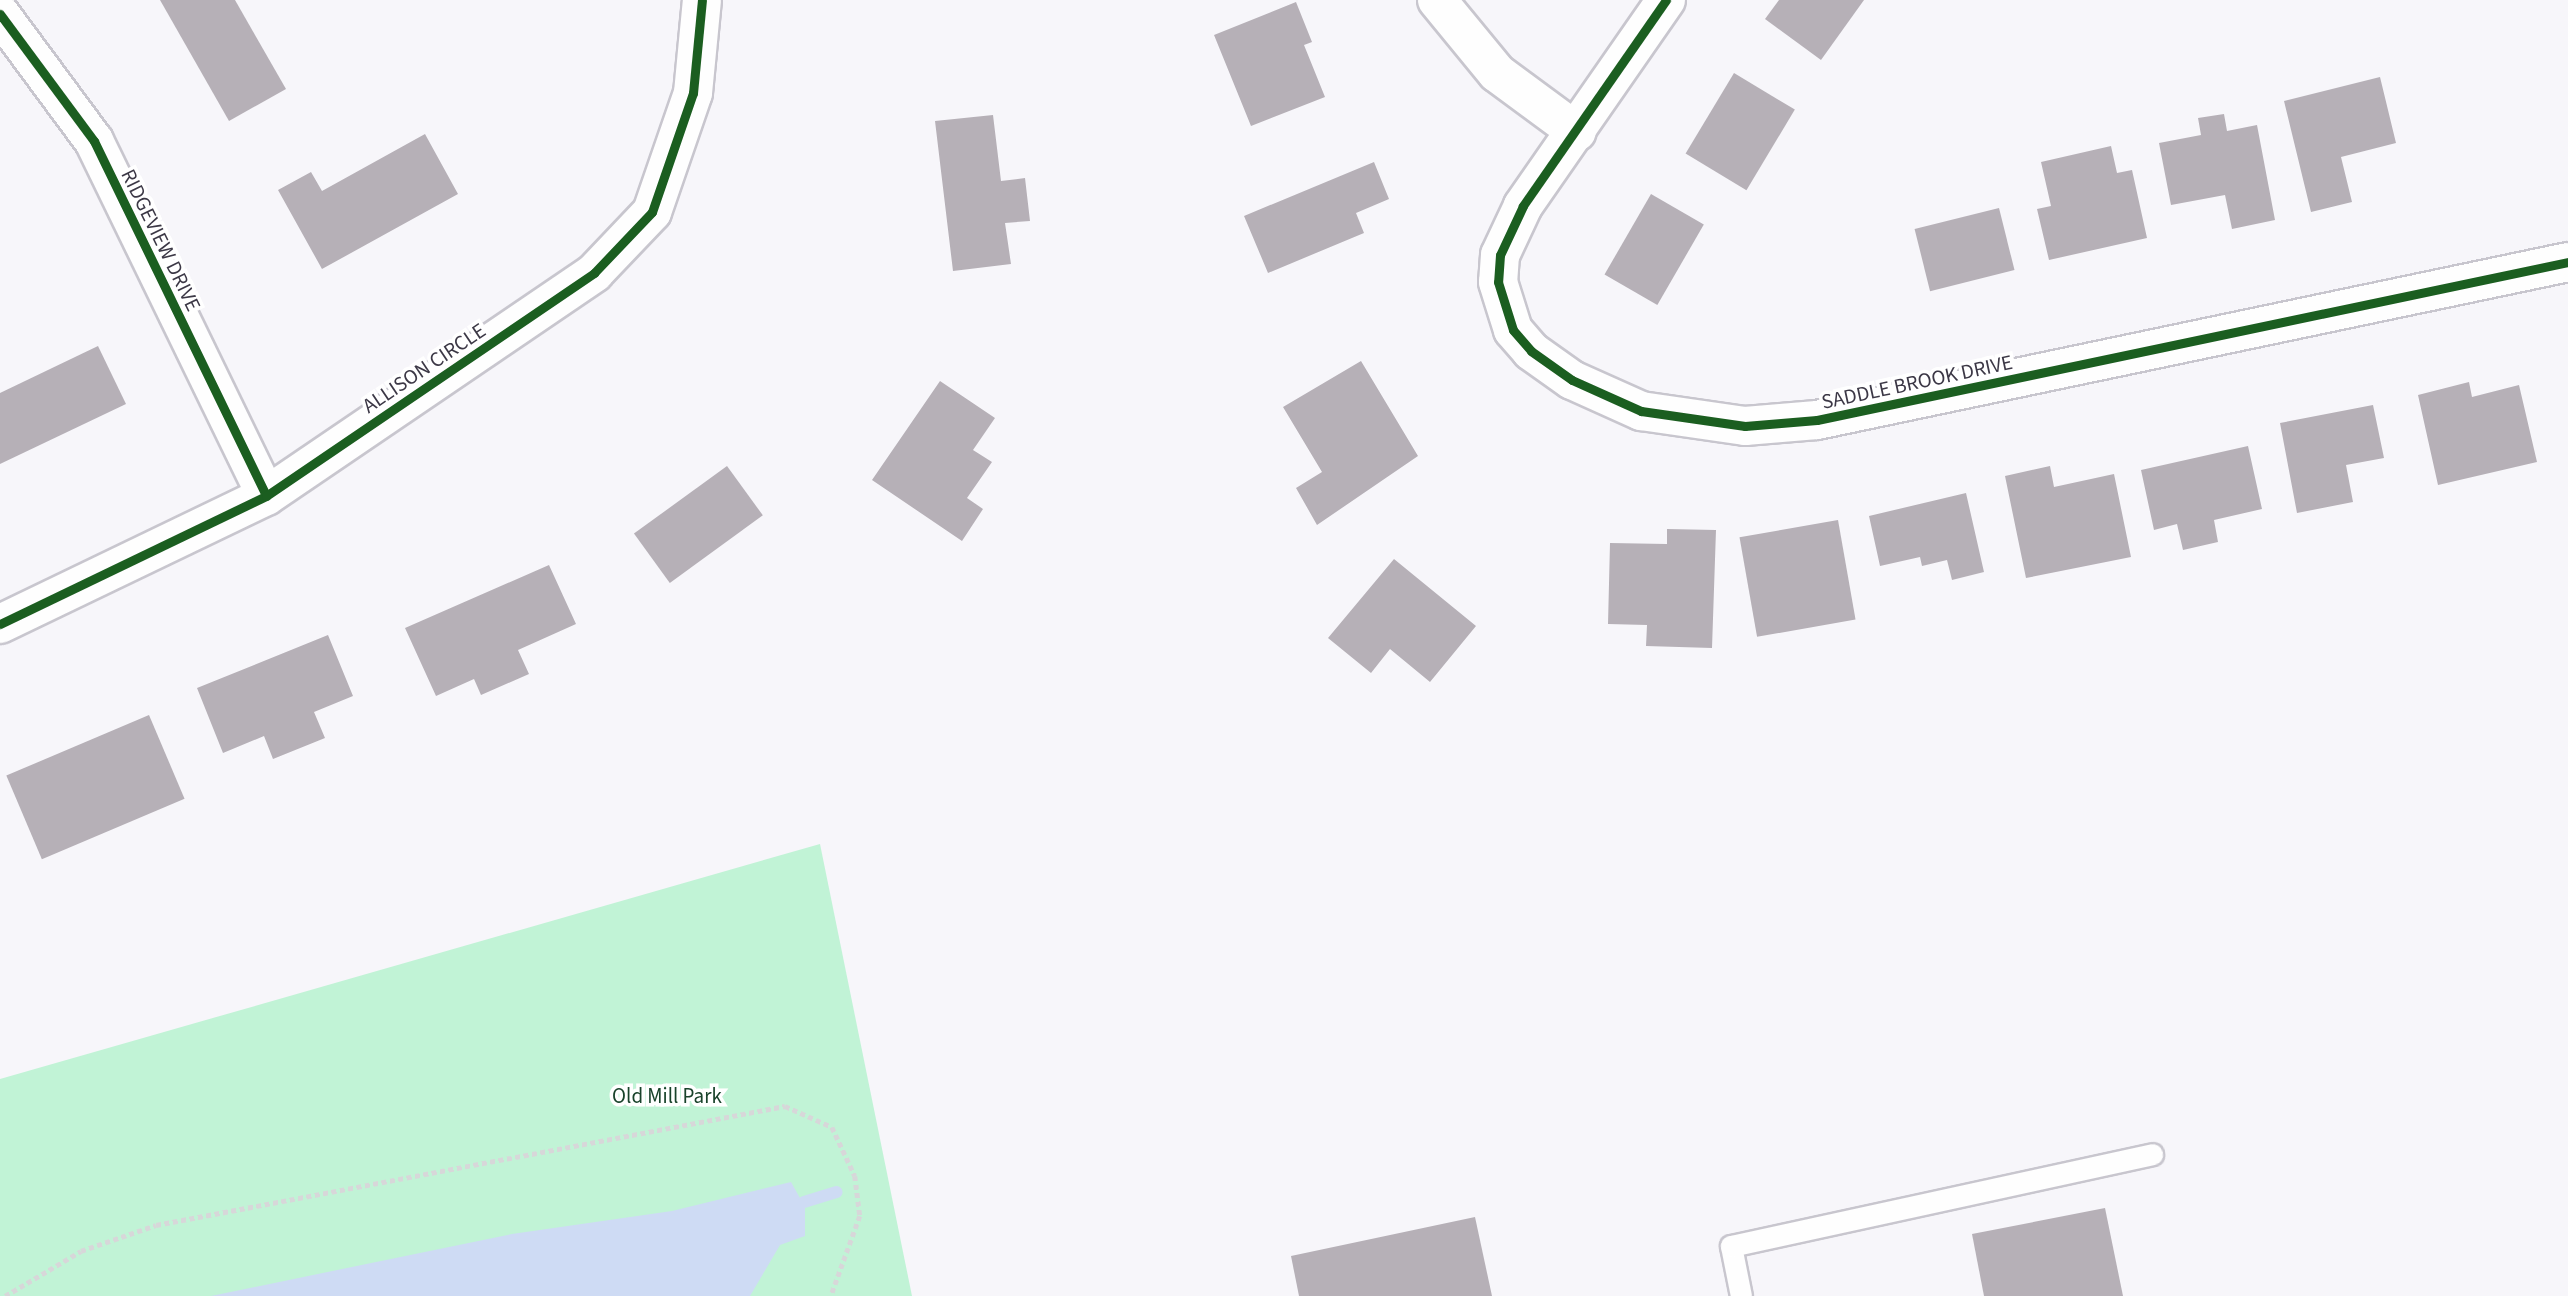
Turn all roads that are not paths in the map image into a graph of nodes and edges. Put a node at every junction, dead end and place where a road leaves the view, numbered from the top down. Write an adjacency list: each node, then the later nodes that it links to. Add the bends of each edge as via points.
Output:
1 (702, 0): 7 (street, ALLISON CIRCLE, via 693,93 652,212 594,273)
2 (1437, 0): 5 (street, via 1497,73)
3 (1666, 0): 5 (street, SADDLE BROOK DRIVE)
4 (0, 14): 7 (street, RIDGEVIEW DRIVE, via 94,141)
5 (1577, 132): 6 (street, SADDLE BROOK DRIVE, via 1508,231 1498,282 1503,307 1531,351 1572,380 1641,411 1711,424 1782,425 1852,414)
6 (2568, 262)
7 (266, 496): 8 (street, ALLISON CIRCLE)
8 (0, 624)
9 (2152, 1154): 10 (lane, via 1731,1246)
10 (1741, 1296)

